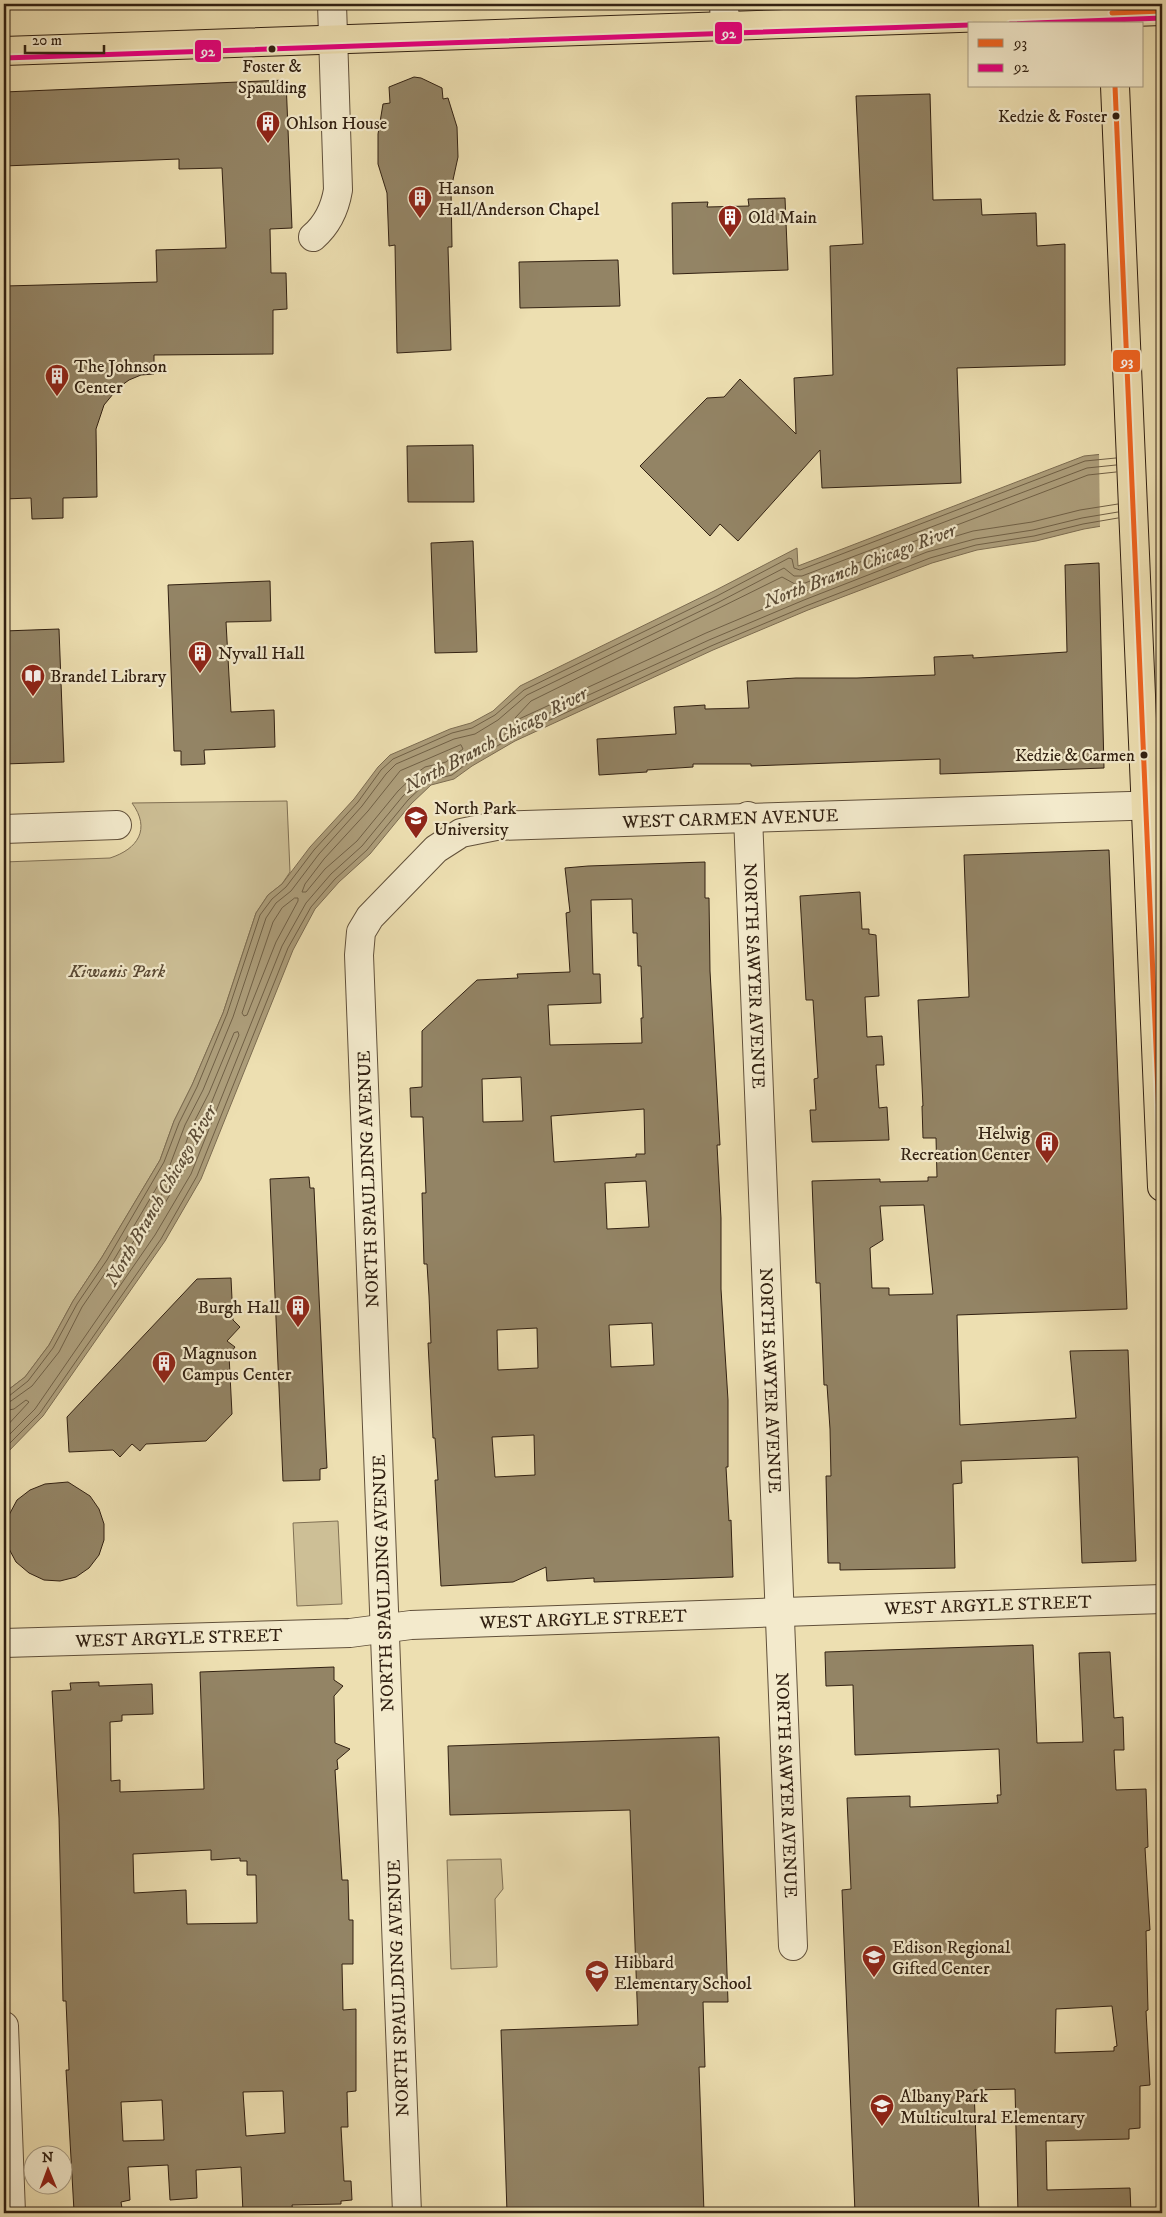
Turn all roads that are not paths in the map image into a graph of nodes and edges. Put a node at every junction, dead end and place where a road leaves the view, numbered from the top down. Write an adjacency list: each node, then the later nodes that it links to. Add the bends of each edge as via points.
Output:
1 (332, 4): 5 (street)
2 (1162, 11): 3 (main road)
3 (1112, 13): 4 (main road)
4 (724, 15): 5 (main road)
5 (333, 39): 6 (main road); 8 (street, via 338,190 335,208 320,231)
6 (4, 51)
7 (1115, 88): 9 (main road, via 1135,536)
8 (312, 237)
9 (1154, 805): 10 (street, WEST CARMEN AVENUE); 14 (main road)
10 (748, 816): 13 (street, WEST CARMEN AVENUE, via 496,826 461,833 436,849 370,916 361,932); 16 (street, NORTH SAWYER AVENUE)
11 (117, 825): 12 (street)
12 (4, 829)
13 (359, 953): 17 (street, NORTH SPAULDING AVENUE)
14 (1162, 1187)
15 (1162, 1599): 16 (street, WEST ARGYLE STREET)
16 (781, 1612): 17 (street, WEST ARGYLE STREET); 19 (street, NORTH SAWYER AVENUE)
17 (385, 1628): 18 (street, WEST ARGYLE STREET, via 350,1633); 22 (street, NORTH SPAULDING AVENUE)
18 (4, 1642)
19 (794, 1946)
20 (4, 2026): 21 (street)
21 (11, 2213)
22 (407, 2213)

